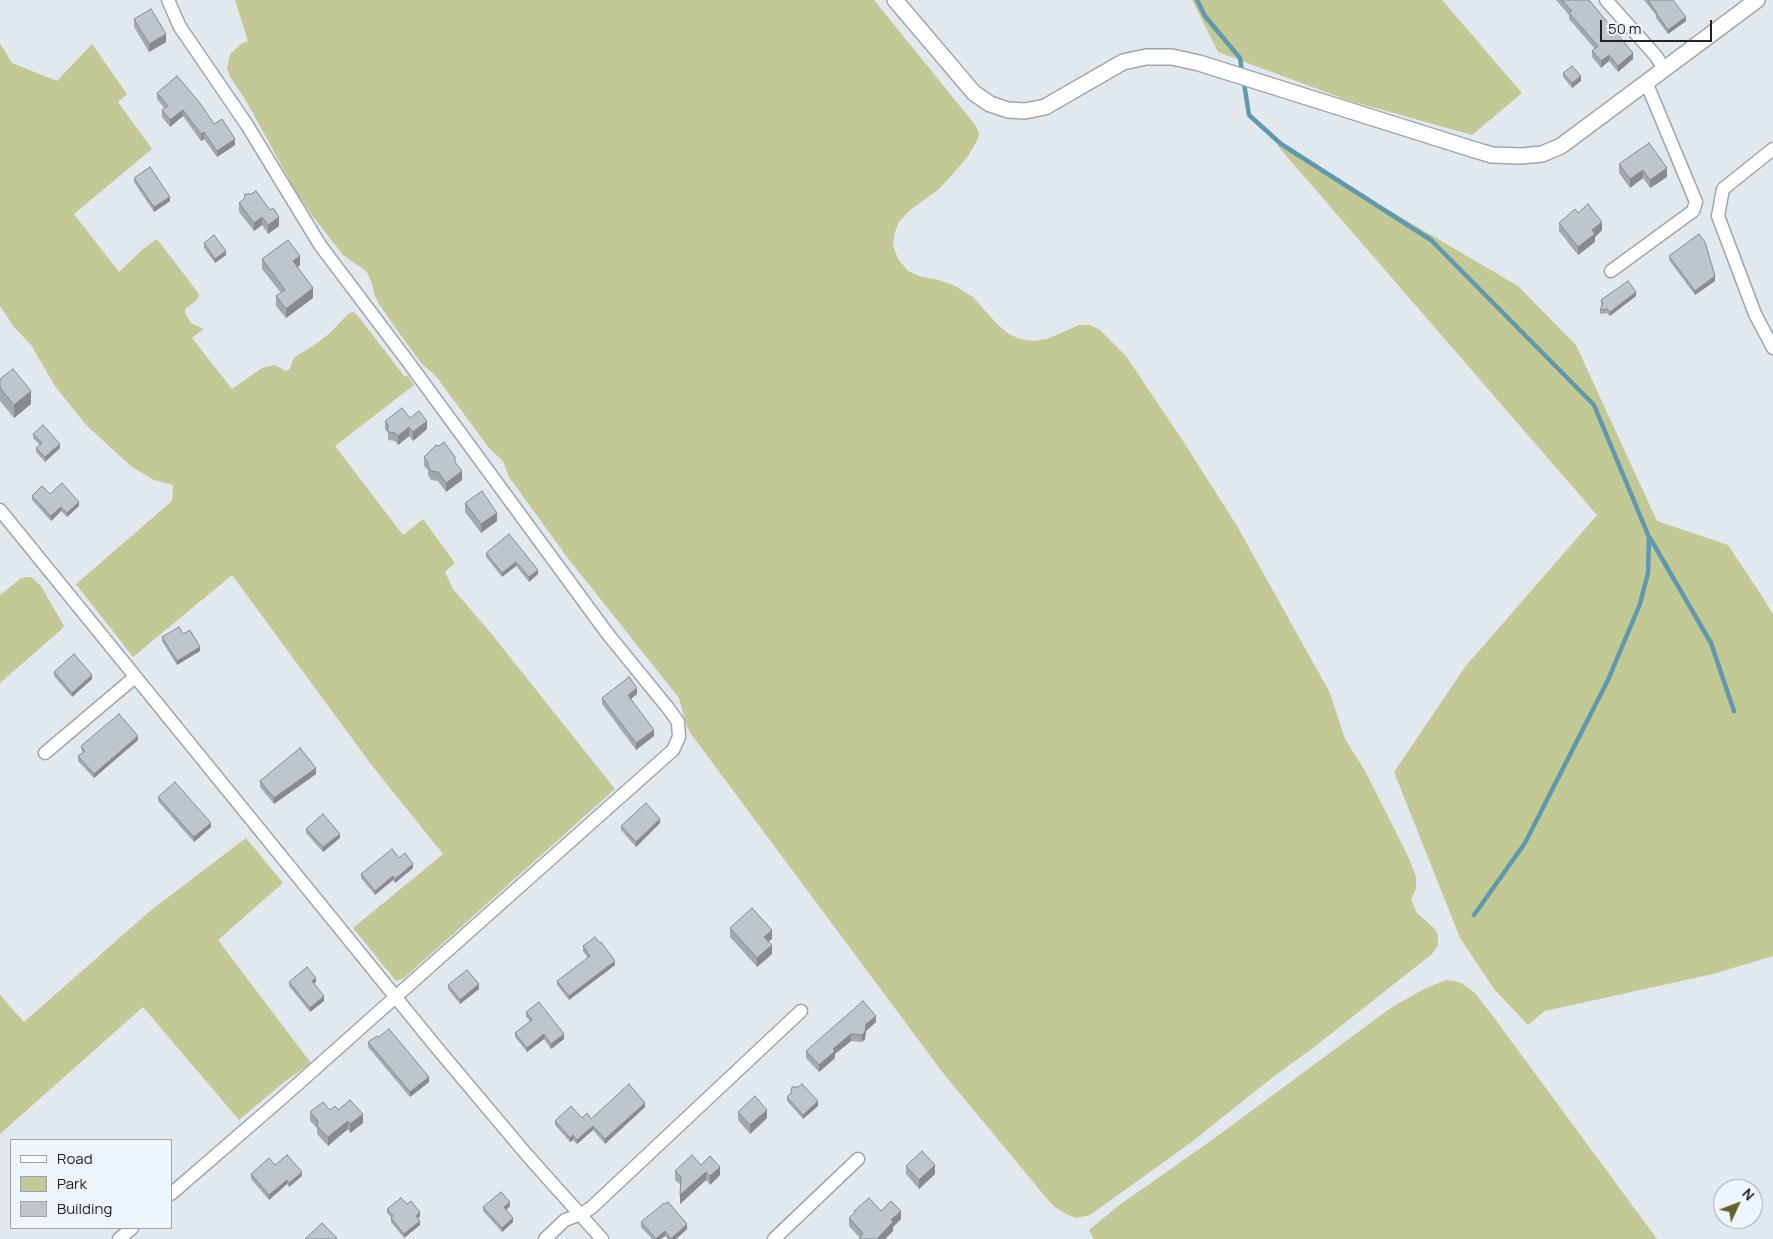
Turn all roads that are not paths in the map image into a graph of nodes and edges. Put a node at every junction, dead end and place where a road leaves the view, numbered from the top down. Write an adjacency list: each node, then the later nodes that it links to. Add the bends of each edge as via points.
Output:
1 (168, 0): 13 (street, via 180,27 247,125 320,245 607,633 678,722 679,737 674,750)
2 (895, 0): 6 (street, via 974,93 990,104 1008,110 1045,107 1123,62 1172,57 1492,155 1511,156 1542,154 1560,146)
3 (1606, 0): 5 (street)
4 (1757, 0): 5 (street)
5 (1664, 69): 6 (street)
6 (1646, 82): 8 (street, via 1696,202 1693,211)
7 (1773, 149): 9 (street, via 1723,189 1718,216 1755,314)
8 (1611, 271)
9 (1773, 348)
10 (0, 510): 11 (street)
11 (136, 677): 12 (street); 13 (street)
12 (45, 753)
13 (396, 996): 16 (street); 17 (street, via 527,1155)
14 (801, 1010): 17 (street)
15 (858, 1159): 22 (street)
16 (172, 1193)
17 (581, 1214): 20 (street, via 565,1220); 21 (street)
18 (131, 1229): 19 (street)
19 (119, 1239)
20 (545, 1239)
21 (602, 1239)
22 (774, 1239)

